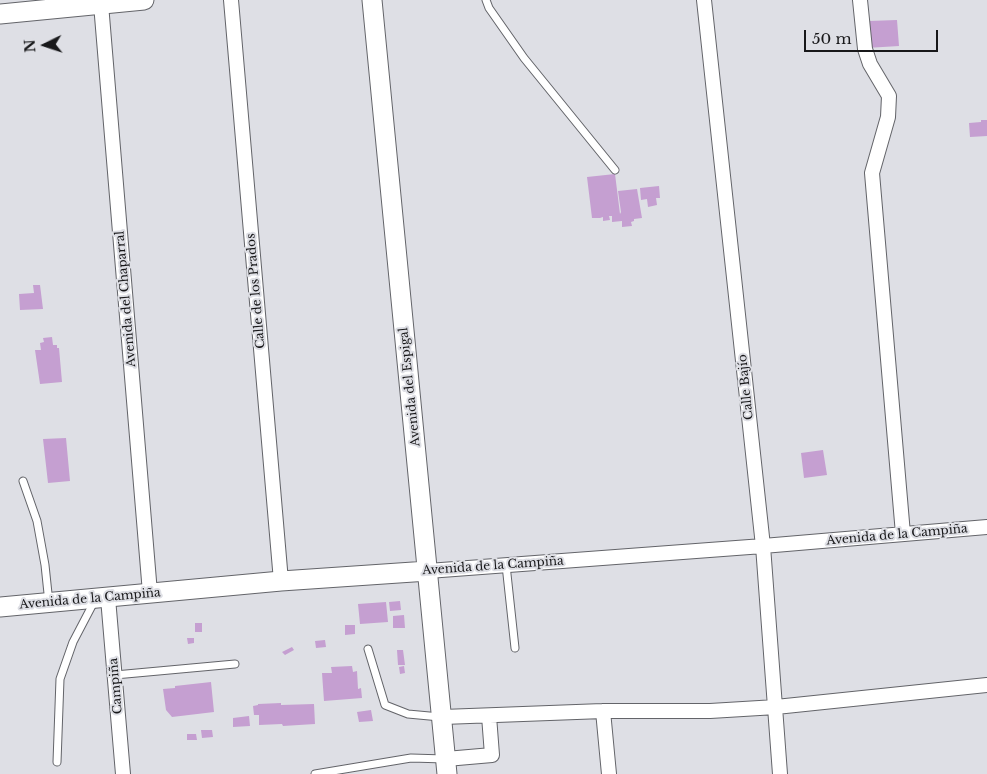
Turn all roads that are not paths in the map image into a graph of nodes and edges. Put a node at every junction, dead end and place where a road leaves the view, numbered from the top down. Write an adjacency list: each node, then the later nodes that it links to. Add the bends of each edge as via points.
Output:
1 (144, 0): 7 (street)
2 (231, 0): 16 (street, Calle de los Prados)
3 (372, 0): 15 (street, Avenida del Espigal)
4 (486, 0): 9 (lane, via 524,58)
5 (704, 0): 13 (street, Calle Bajío)
6 (860, 0): 12 (street, via 865,49 889,96 888,117 872,173)
7 (101, 4): 8 (street); 17 (street, Avenida del Chaparral)
8 (0, 14)
9 (615, 170)
10 (23, 481): 19 (lane, via 37,521)
11 (987, 527): 12 (street, Avenida de la Campiña)
12 (903, 534): 13 (street, Avenida de la Campiña)
13 (763, 546): 14 (street, Avenida de la Campiña); 26 (street, Calle Bajío)
14 (506, 565): 15 (street, Avenida de la Campiña); 21 (lane)
15 (428, 571): 16 (street, Avenida de la Campiña); 29 (street, Avenida del Espigal)
16 (281, 581): 17 (street, Avenida de la Campiña)
17 (150, 593): 18 (street, Avenida de la Campiña)
18 (102, 598): 19 (street, Avenida de la Campiña); 24 (street, Campiña); 30 (lane, via 73,642 60,679)
19 (49, 603): 20 (street, Avenida de la Campiña)
20 (0, 607)
21 (515, 648)
22 (368, 649): 29 (lane, via 386,705 408,714)
23 (235, 664): 24 (lane)
24 (115, 675): 32 (street, Campiña)
25 (987, 684): 26 (street)
26 (776, 708): 27 (street); 35 (street, Calle Bajío)
27 (603, 711): 28 (street); 34 (street)
28 (489, 716): 29 (street); 31 (street, via 492,755)
29 (443, 717): 31 (street, Avenida del Espigal)
30 (57, 762)
31 (447, 766): 33 (lane, via 411,758)
32 (123, 774)
33 (315, 774)
34 (609, 774)
35 (780, 774)

